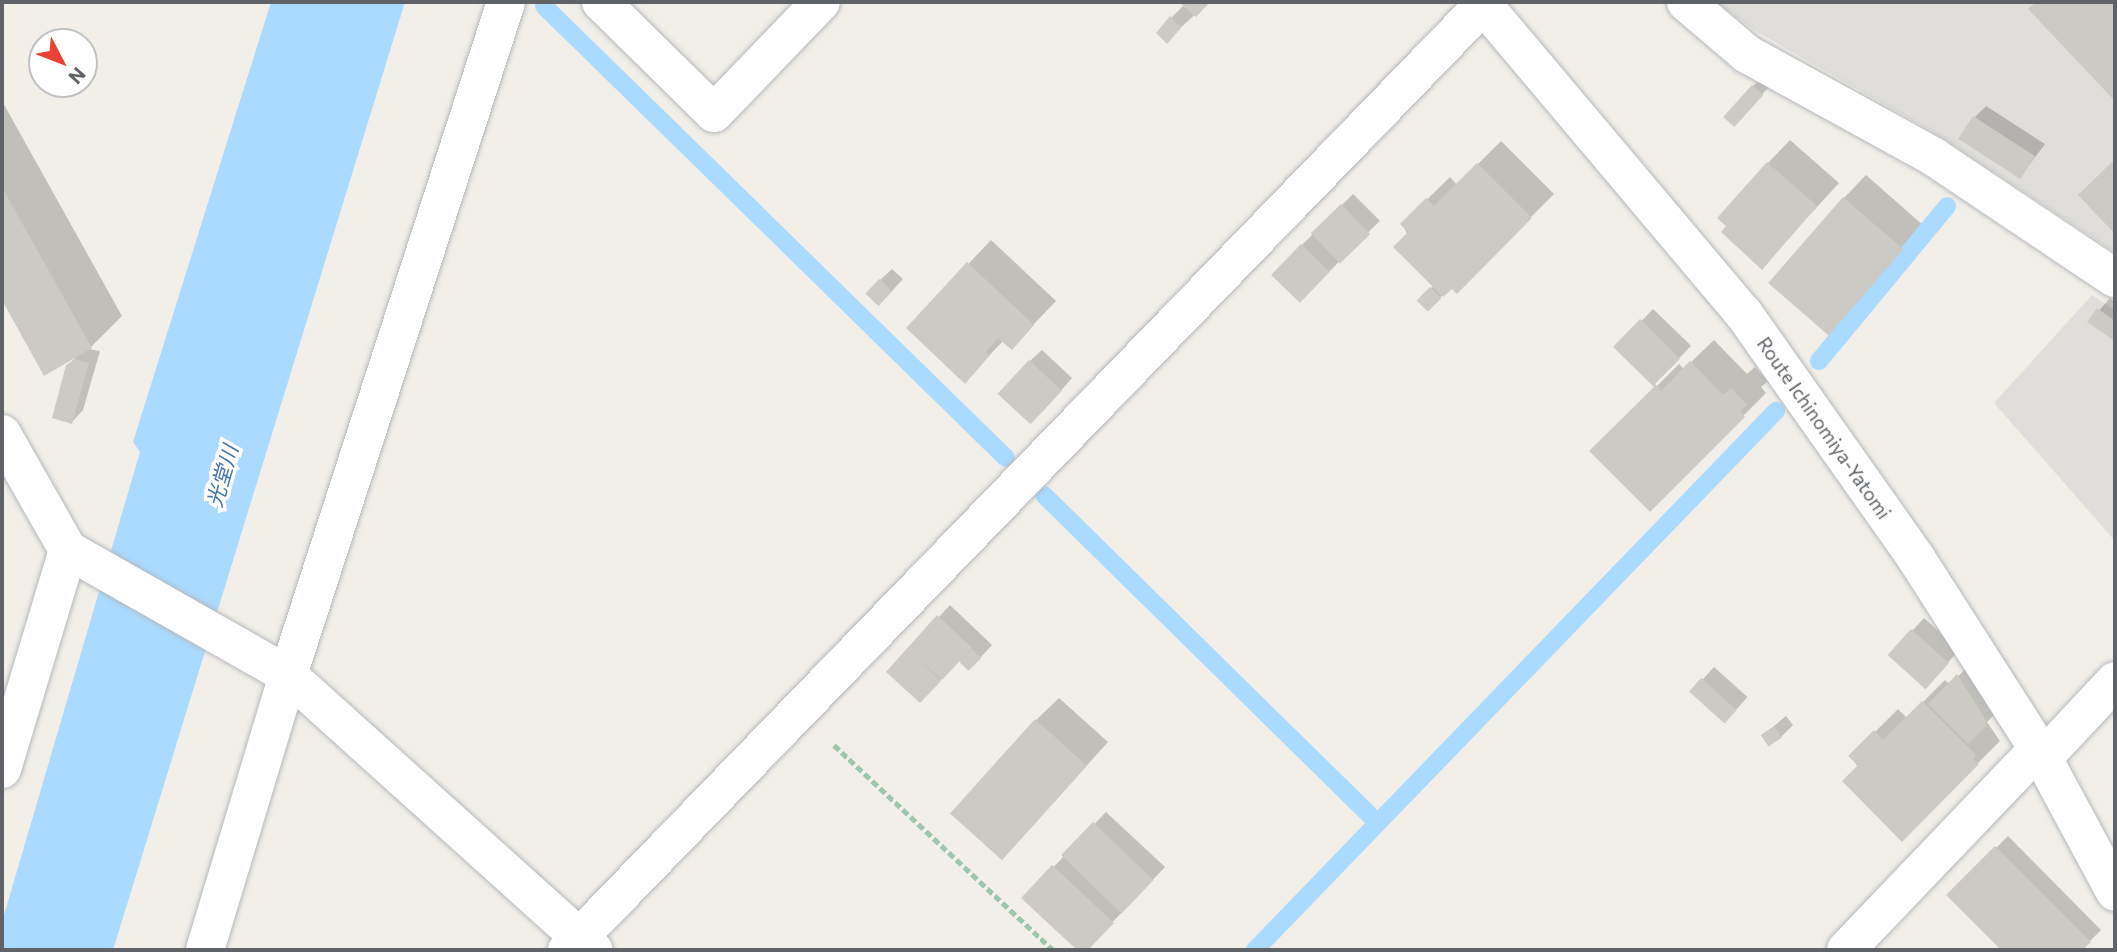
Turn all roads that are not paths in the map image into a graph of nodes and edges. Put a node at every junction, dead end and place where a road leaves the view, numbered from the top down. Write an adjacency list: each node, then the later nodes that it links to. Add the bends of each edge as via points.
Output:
1 (506, 2): 9 (street)
2 (601, 2): 3 (street, via 714,113)
3 (821, 2)
4 (1686, 2): 6 (street, via 1747,54 1934,158)
5 (1484, 3): 11 (street, Route Ichinomiya-Yatomi, via 1744,314 1916,558); 14 (street)
6 (2115, 278)
7 (2, 434): 8 (street)
8 (72, 552): 9 (street); 12 (street)
9 (288, 675): 14 (street); 15 (street)
10 (2115, 681): 11 (street)
11 (2041, 754): 13 (street, Route Ichinomiya-Yatomi); 16 (street)
12 (2, 769)
13 (2115, 892)
14 (579, 946)
15 (205, 950)
16 (1846, 950)

